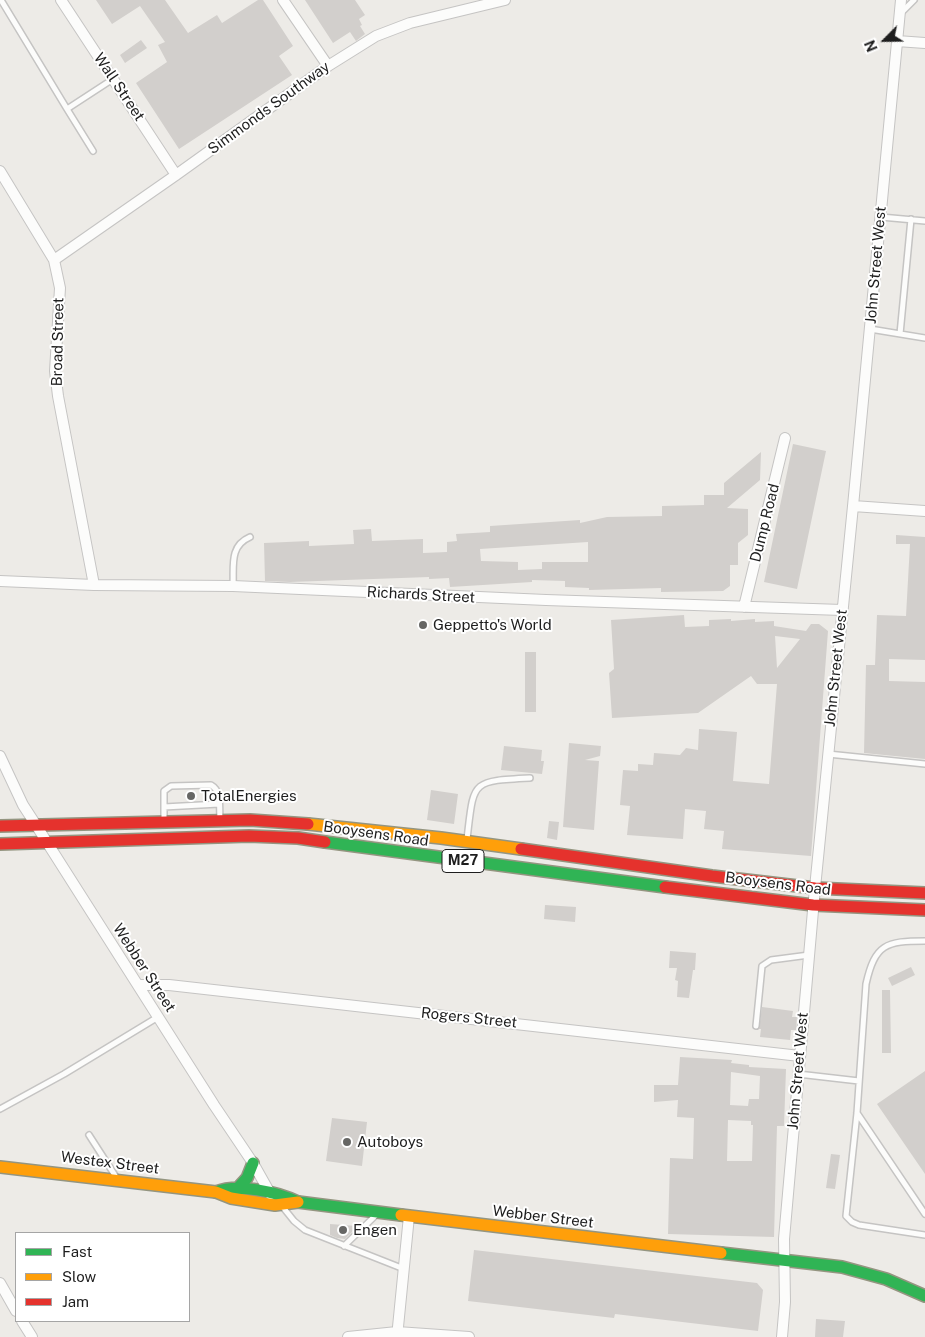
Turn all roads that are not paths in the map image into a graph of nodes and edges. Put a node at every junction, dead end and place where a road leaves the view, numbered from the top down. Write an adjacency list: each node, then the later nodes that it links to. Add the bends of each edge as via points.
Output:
1 (1, 0): 12 (lane)
2 (61, 0): 11 (street, Wall Street)
3 (283, 0): 10 (street)
4 (506, 0): 10 (street, Simmonds Southway, via 392,29)
5 (901, 0): 7 (street, John Street West)
6 (914, 0): 7 (lane)
7 (900, 14): 8 (street, John Street West)
8 (897, 41): 9 (street); 16 (street, John Street West)
9 (925, 44)
10 (328, 66): 15 (street, Simmonds Southway)
11 (113, 79): 12 (lane); 15 (street, Wall Street)
12 (67, 109): 13 (lane)
13 (93, 151)
14 (0, 172): 19 (street, Broad Street)
15 (176, 175): 19 (street, Simmonds Southway)
16 (880, 217): 17 (lane); 20 (street, John Street West)
17 (911, 219): 18 (lane); 21 (lane)
18 (925, 221)
19 (54, 260): 28 (street, Broad Street, via 60,288 55,371 58,396)
20 (870, 329): 21 (lane); 24 (street, John Street West)
21 (900, 334): 22 (lane)
22 (925, 338)
23 (785, 438): 30 (street, Dump Road)
24 (853, 506): 25 (street); 31 (street, John Street West)
25 (925, 511)
26 (250, 536): 29 (lane, via 236,549)
27 (0, 581): 28 (street, Richards Street)
28 (94, 585): 29 (street, Richards Street)
29 (233, 586): 30 (street, Richards Street)
30 (744, 607): 31 (street, Richards Street)
31 (842, 610): 32 (street, John Street West)
32 (828, 754): 34 (lane); 45 (street, John Street West)
33 (0, 756): 40 (street, Webber Street)
34 (925, 764)
35 (530, 778): 42 (lane, via 494,780 477,789 472,799)
36 (219, 804): 37 (lane); 37 (lane, via 216,788 211,785 171,786 164,791); 38 (lane)
37 (164, 807): 39 (lane)
38 (220, 821): 39 (main road, Booysens Road / M27); 42 (main road, Booysens Road / M27, via 285,821)
39 (164, 823): 40 (main road, Booysens Road / M27)
40 (36, 825): 41 (main road, Booysens Road / M27); 43 (street, Webber Street)
41 (0, 826)
42 (467, 842): 45 (main road, Booysens Road / M27)
43 (46, 843): 44 (main road, Booysens Road / M27); 47 (main road, Booysens Road / M27, via 249,836 298,838 558,874); 51 (street, Webber Street)
44 (0, 844)
45 (815, 888): 46 (main road, Booysens Road / M27); 47 (street, John Street West)
46 (925, 893)
47 (814, 904): 48 (main road, Booysens Road / M27); 50 (street, John Street West)
48 (925, 910)
49 (925, 941): 56 (lane, via 906,941 883,948 870,965)
50 (809, 955): 53 (lane, via 771,960 762,966); 54 (street, John Street West)
51 (138, 985): 52 (street, Webber Street); 54 (street, Rogers Street, via 169,985)
52 (158, 1017): 57 (lane); 60 (street, Webber Street)
53 (756, 1026)
54 (800, 1056): 55 (street, John Street West)
55 (798, 1074): 56 (lane); 73 (street, John Street West)
56 (859, 1081): 58 (lane)
57 (0, 1109)
58 (857, 1113): 69 (lane); 71 (lane, via 846,1216 859,1225)
59 (89, 1135): 62 (lane)
60 (253, 1163): 63 (main road, via 247,1178); 65 (street, Webber Street)
61 (0, 1167): 62 (main road, Westex Street)
62 (118, 1179): 64 (main road, Westex Street)
63 (237, 1189): 64 (main road, Westex Street, via 226,1188); 65 (main road, Westex Street)
64 (216, 1192): 67 (main road, Westex Street, via 231,1198)
65 (270, 1192): 66 (main road, Webber Street); 67 (street, Webber Street)
66 (298, 1202): 67 (main road, Webber Street); 68 (main road, Webber Street)
67 (278, 1205): 72 (lane, via 305,1230)
68 (378, 1212): 70 (main road, Webber Street); 72 (lane)
69 (925, 1214)
70 (409, 1216): 73 (main road, Webber Street); 74 (street)
71 (925, 1235)
72 (344, 1246): 74 (lane)
73 (784, 1260): 76 (main road, Webber Street, via 851,1270 886,1279); 83 (street, John Street West)
74 (404, 1269): 79 (street)
75 (0, 1283): 77 (street)
76 (925, 1296)
77 (15, 1309)
78 (23, 1322): 80 (street)
79 (397, 1334): 81 (street); 82 (street)
80 (32, 1337)
81 (348, 1337)
82 (469, 1337)
83 (782, 1337)

